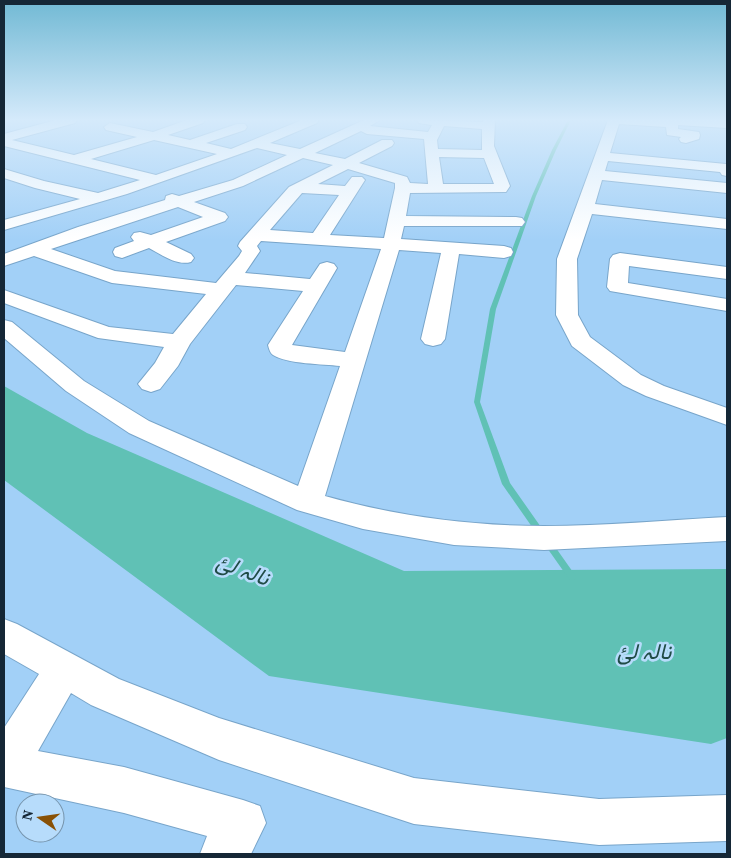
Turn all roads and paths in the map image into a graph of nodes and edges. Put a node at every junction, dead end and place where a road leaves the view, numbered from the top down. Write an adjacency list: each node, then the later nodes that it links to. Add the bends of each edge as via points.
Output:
1 (74, 160): 19 (street)
2 (212, 160): 19 (street)
3 (288, 160): 20 (street)
4 (329, 160): 10 (street)
5 (355, 160): 10 (street)
6 (433, 160): 12 (street)
7 (492, 160): 17 (street)
8 (602, 160): 18 (street)
9 (644, 160): 15 (street, via 726,168)
10 (348, 164): 11 (street); 23 (street)
11 (376, 172): 24 (street, via 402,180); 29 (street, via 357,180)
12 (434, 172): 13 (street); 25 (street)
13 (452, 172)
14 (479, 172): 17 (street)
15 (727, 172)
16 (4, 173): 21 (street)
17 (497, 173): 27 (street, via 500,188)
18 (596, 175): 26 (street); 31 (street)
19 (156, 180): 22 (street)
20 (238, 183): 23 (street); 32 (street)
21 (40, 184): 28 (street); 30 (street)
22 (139, 185): 30 (street); 32 (street)
23 (299, 188): 29 (street); 41 (street)
24 (403, 188): 25 (street); 35 (street)
25 (436, 188): 27 (street)
26 (727, 188)
27 (478, 189): 36 (street)
28 (13, 192)
29 (349, 192): 42 (street)
30 (96, 198): 33 (street)
31 (588, 201): 34 (street); 39 (street); 60 (street, via 567,259 567,316 580,341 632,380)
32 (178, 202): 38 (street); 43 (street, via 219,217)
33 (73, 205): 38 (street); 40 (street)
34 (727, 209)
35 (396, 221): 36 (street); 44 (street)
36 (484, 222): 37 (street)
37 (516, 222)
38 (109, 223): 43 (street); 46 (street)
39 (727, 224)
40 (4, 225)
41 (257, 235): 42 (street); 52 (street, via 247,246 251,251)
42 (318, 239): 44 (street)
43 (150, 242): 47 (street); 49 (street)
44 (392, 244): 45 (street); 58 (street)
45 (451, 248): 48 (street); 56 (street)
46 (33, 249): 50 (street); 52 (street, via 112,276)
47 (122, 252)
48 (504, 252)
49 (184, 258)
50 (4, 260)
51 (727, 273): 54 (street, via 620,259 617,287)
52 (225, 284): 57 (street); 58 (street, via 322,277 280,345 281,350)
53 (4, 296): 57 (street, via 106,333)
54 (727, 305)
55 (4, 327): 61 (street, via 75,386 139,427)
56 (433, 339)
57 (179, 342): 59 (street)
58 (354, 360): 61 (street)
59 (151, 384)
60 (727, 417)
61 (308, 502): 62 (street, via 363,518 454,533 544,538)
62 (727, 529)
63 (4, 635): 64 (street)
64 (64, 669): 65 (street, via 105,692 219,739 414,801 599,822); 66 (street, via 5,766 124,790 243,823)
65 (727, 818)
66 (224, 854)

